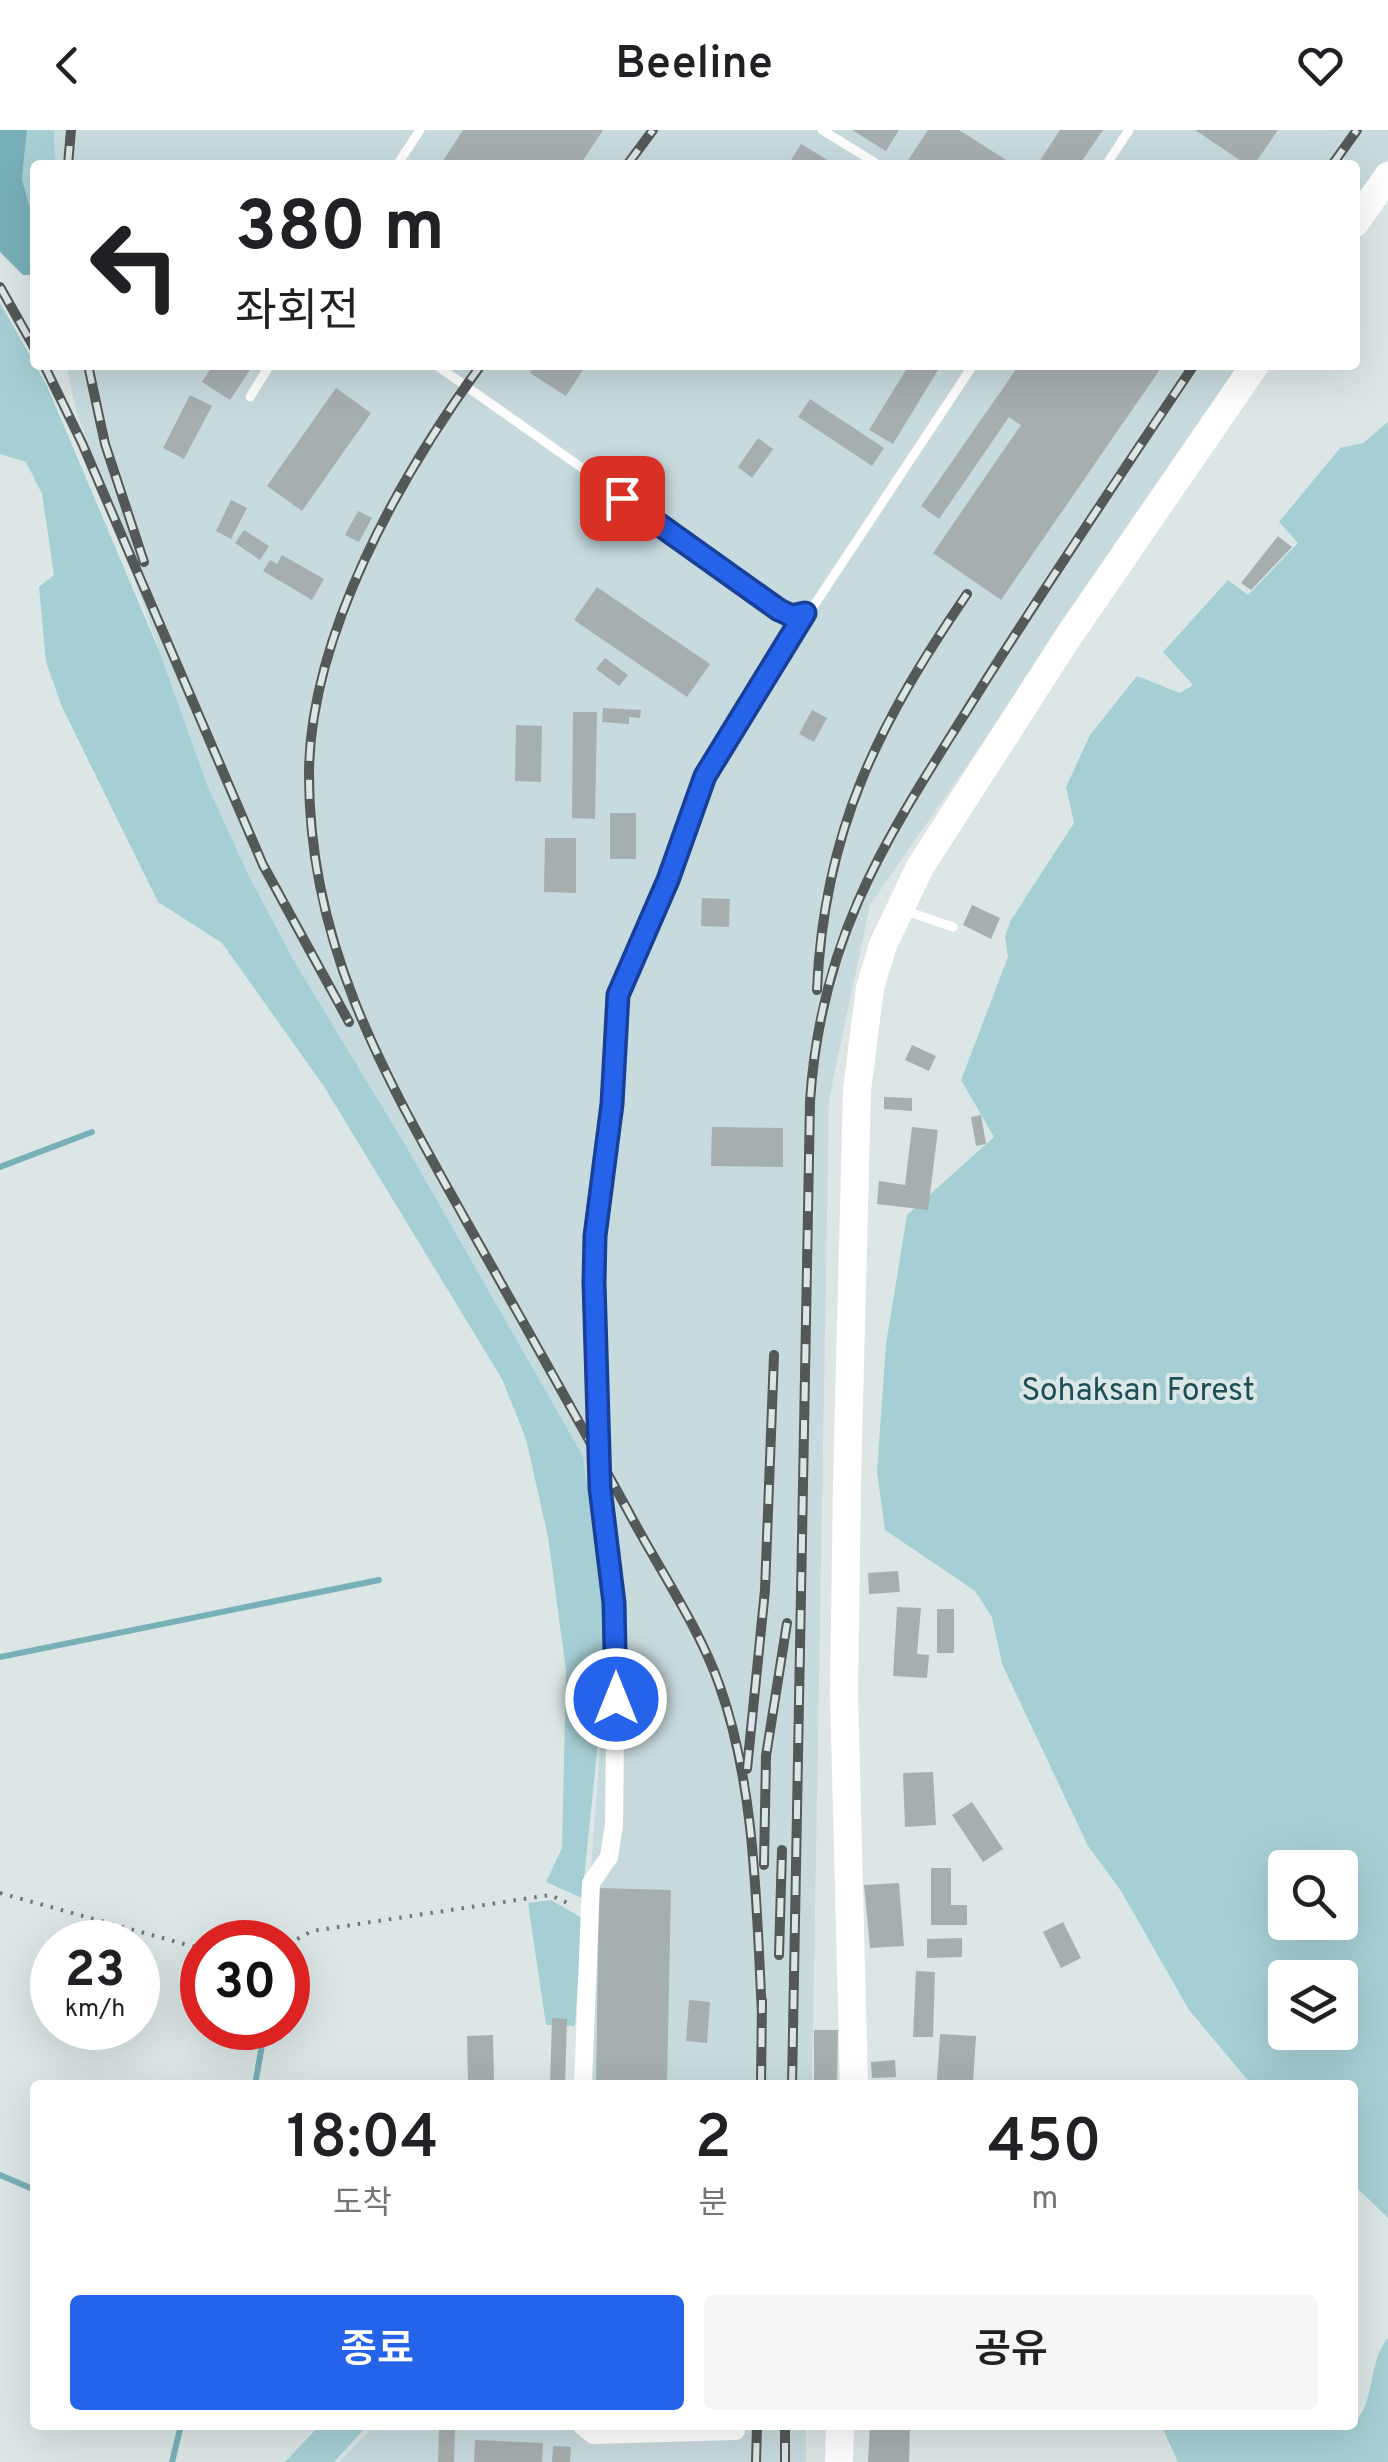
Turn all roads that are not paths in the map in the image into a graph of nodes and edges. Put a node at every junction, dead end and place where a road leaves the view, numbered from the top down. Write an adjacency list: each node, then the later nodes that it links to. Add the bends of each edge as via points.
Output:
1 (420, 130): 4 (lane)
2 (822, 130): 5 (lane)
3 (1129, 130): 6 (lane)
4 (401, 160)
5 (871, 160)
6 (1109, 160)
7 (1388, 176): 8 (street)
8 (1360, 216)
9 (267, 370): 13 (lane)
10 (443, 370): 14 (lane, via 779,610)
11 (970, 370): 14 (lane)
12 (1252, 370): 15 (street, via 1068,637)
13 (250, 397)
14 (805, 613): 17 (street, via 705,776 618,995 594,1282 600,1488 615,1636 614,1825 609,1857 590,1884)
15 (899, 908): 16 (lane); 18 (street, via 864,1024 852,1224 844,1693)
16 (953, 927)
17 (583, 2080)
18 (854, 2080)
19 (586, 2430): 21 (street, via 593,2436)
20 (840, 2430): 22 (street)
21 (736, 2431)
22 (839, 2462)

